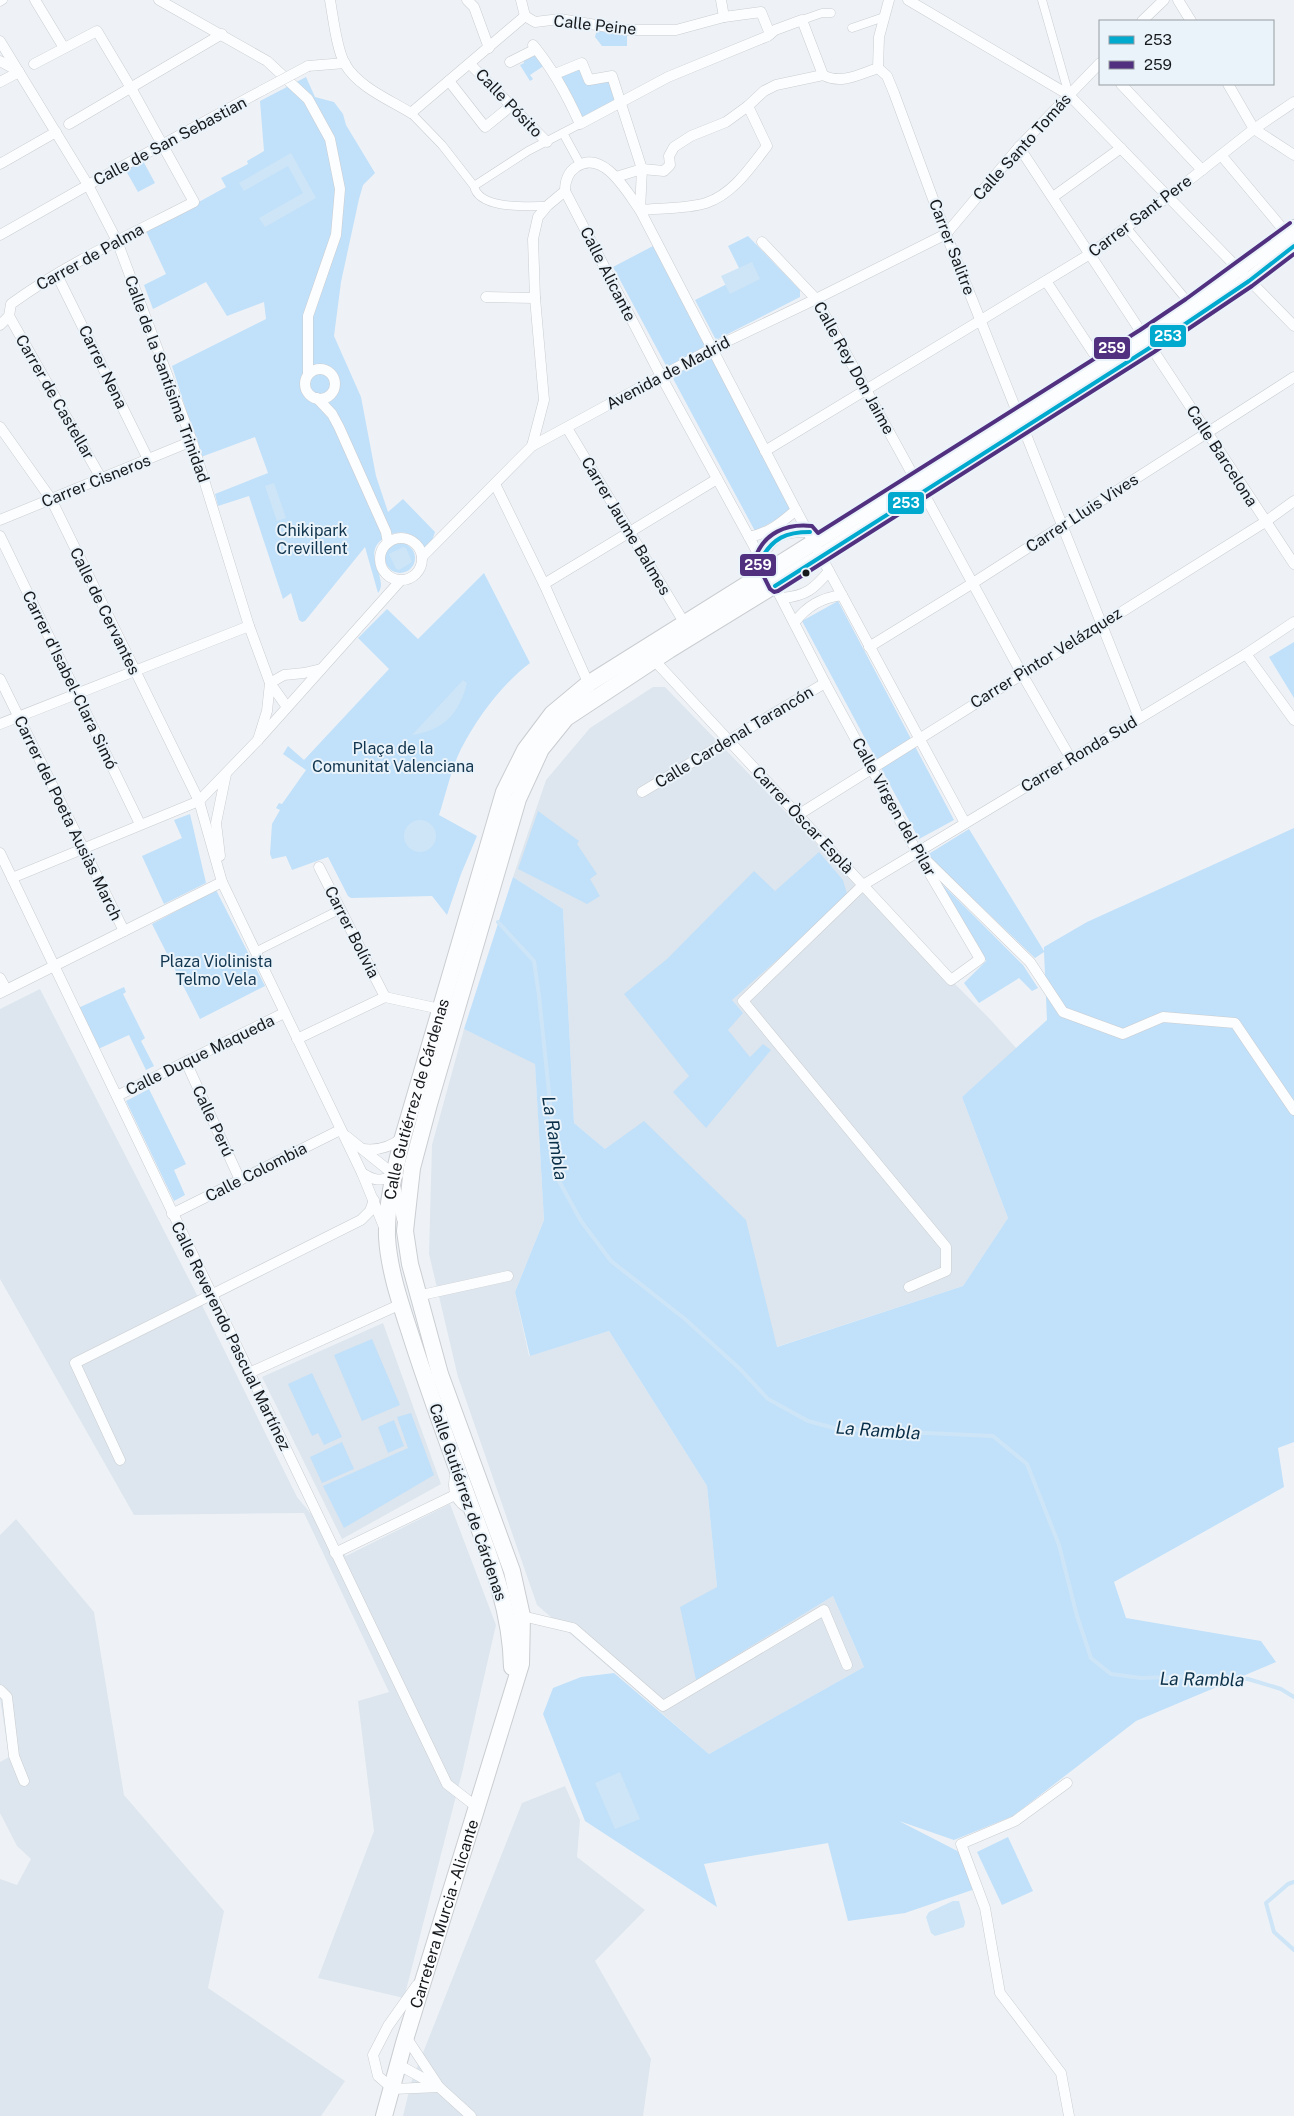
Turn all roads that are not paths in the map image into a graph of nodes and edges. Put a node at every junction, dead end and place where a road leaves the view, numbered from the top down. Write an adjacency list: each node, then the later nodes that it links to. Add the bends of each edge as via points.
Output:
1 (35, 0): 23 (street)
2 (159, 0): 20 (street)
3 (330, 0): 27 (street)
4 (467, 0): 24 (street, via 474,7)
5 (522, 0): 13 (street)
6 (720, 0): 14 (street)
7 (889, 0): 15 (street)
8 (908, 0): 40 (street)
9 (1042, 0): 40 (street)
10 (1164, 0): 17 (street)
11 (1178, 0): 18 (street)
12 (831, 13): 16 (street)
13 (525, 16): 14 (street, Calle Peine, via 535,22 560,19 626,30 676,30); 24 (street)
14 (724, 17): 21 (street, Calle Peine, via 762,12)
15 (884, 17): 19 (street); 31 (street, via 878,45)
16 (802, 20): 21 (street); 34 (street)
17 (1143, 20)
18 (1190, 20)
19 (852, 28)
20 (222, 34): 39 (street); 89 (street, via 267,61 308,99 330,139 340,188 336,235 308,316)
21 (770, 34): 42 (street, via 668,77)
22 (0, 41): 32 (street, Calle de la Santísima Trinidad)
23 (64, 48): 29 (street); 39 (street, via 97,31)
24 (489, 48): 30 (street)
25 (0, 61): 32 (street)
26 (510, 62): 33 (street, via 534,47)
27 (344, 63): 45 (street, via 366,85); 52 (street, Calle de San Sebastian, bridge, via 308,66)
28 (1099, 63): 40 (street, Calle Santo Tomás)
29 (34, 64)
30 (470, 64): 35 (street); 43 (street, Calle Pósito)
31 (878, 68): 34 (street, via 844,79); 70 (street, Carrer Salitre, via 890,82)
32 (19, 72): 36 (street); 49 (street, Calle de la Santísima Trinidad)
33 (555, 74): 42 (street, via 582,63 589,80 612,76); 47 (street)
34 (822, 75): 44 (street, via 771,87)
35 (449, 81): 43 (street, via 485,126); 45 (street)
36 (0, 82)
37 (1122, 85): 60 (street)
38 (1229, 85): 48 (street)
39 (131, 88): 46 (street); 52 (street)
40 (1069, 95): 53 (street, Calle Santo Tomás); 54 (street)
41 (1294, 102): 48 (street, Carrer Sant Pere)
42 (621, 103): 47 (street); 59 (street)
43 (511, 106): 51 (street, Calle Pósito)
44 (748, 106): 59 (street, via 717,127 691,136 674,147 669,156 670,165 664,171); 68 (street, via 767,146 727,192 707,203)
45 (411, 113): 63 (street, via 442,145)
46 (70, 124)
47 (580, 124): 50 (street)
48 (1254, 129): 55 (street, Carrer Sant Pere); 56 (street)
49 (56, 132): 57 (street); 62 (street, Calle de la Santísima Trinidad)
50 (563, 133): 51 (street); 58 (street)
51 (547, 142): 63 (street)
52 (161, 145): 62 (street, Calle de San Sebastian); 73 (street, Carrer de Palma, via 194,202)
53 (1019, 148): 66 (street, Calle Barcelona); 70 (street, Calle Santo Tomás)
54 (1121, 148): 65 (street); 66 (street)
55 (1220, 155): 60 (street, Carrer Sant Pere); 72 (street)
56 (1294, 155)
57 (0, 164)
58 (580, 164): 61 (street, via 595,162); 64 (street, via 571,170)
59 (642, 169): 61 (street); 68 (street)
60 (1202, 170): 65 (street, Carrer Sant Pere)
61 (616, 177): 68 (street)
62 (88, 185): 71 (street, Calle de San Sebastian); 73 (street, Calle de la Santísima Trinidad)
63 (474, 186): 67 (street, via 485,198 503,206)
64 (565, 191): 67 (street); 93 (street, Calle Alicante)
65 (1169, 196): 69 (street, Carrer Sant Pere); 77 (street)
66 (1052, 197): 75 (street, Calle Barcelona)
67 (547, 206): 80 (street, via 538,217 533,239)
68 (640, 210): 88 (street)
69 (1126, 227): 75 (street, Carrer Sant Pere); 82 (street)
70 (946, 234): 81 (street, Avenida de Madrid); 84 (street, Carrer Salitre)
71 (0, 235)
72 (1292, 236): 77 (highway)
73 (117, 241): 76 (street, Carrer de Palma); 103 (street, Calle de la Santísima Trinidad)
74 (762, 242): 81 (street, Calle Rey Don Jaime)
75 (1090, 254): 78 (street, Carrer Sant Pere); 87 (street, Calle Barcelona)
76 (57, 275): 83 (street, Carrer de Palma, via 11,304); 106 (street, Carrer Nena)
77 (1243, 275): 82 (highway); 86 (street); 87 (highway)
78 (1046, 281): 84 (street, Carrer Sant Pere); 90 (street)
79 (486, 297): 80 (street)
80 (535, 298): 104 (street, via 544,400)
81 (816, 299): 88 (street, Avenida de Madrid); 95 (street, Calle Rey Don Jaime)
82 (1190, 304): 87 (highway)
83 (9, 316): 85 (street, Carrer de Palma); 107 (street, Carrer de Castellar)
84 (981, 321): 95 (street, Carrer Sant Pere); 99 (street, Carrer Salitre)
85 (0, 325)
86 (1294, 326)
87 (1147, 341): 90 (highway); 99 (highway); 102 (street, Calle Barcelona)
88 (713, 348): 93 (street, Avenida de Madrid); 105 (street)
89 (308, 349): 91 (street); 92 (street)
90 (1100, 362): 99 (highway)
91 (322, 368): 92 (street); 96 (street, via 334,377)
92 (308, 373): 97 (street, via 306,390)
93 (661, 376): 101 (street, Avenida de Madrid); 108 (street, Calle Virgen del Pilar)
94 (1294, 377): 102 (street, Carrer Lluis Vives)
95 (866, 390): 105 (street, Carrer Sant Pere); 110 (street, Calle Rey Don Jaime)
96 (332, 392): 97 (street, via 325,398); 98 (street)
97 (317, 398): 98 (street)
98 (332, 414): 120 (street, via 386,532)
99 (1022, 421): 110 (highway); 116 (street, Carrer Salitre)
100 (0, 427): 111 (street, Calle de Cervantes)
101 (567, 428): 104 (street, Avenida de Madrid); 117 (street, Carrer Jaume Balmes)
102 (1207, 434): 115 (street, Calle Barcelona); 116 (street, Carrer Lluis Vives)
103 (192, 441): 106 (street, Carrer Cisneros); 133 (street, Calle de la Santísima Trinidad)
104 (532, 446): 109 (street, Avenida de Madrid)
105 (765, 451): 113 (street)
106 (148, 459): 107 (street, Carrer Cisneros)
107 (102, 478): 111 (street, Carrer Cisneros)
108 (717, 479): 117 (street); 119 (street, Calle Virgen del Pilar)
109 (495, 484): 122 (street, Avenida de Madrid); 127 (street)
110 (919, 486): 121 (highway); 126 (street, Calle Rey Don Jaime)
111 (51, 499): 114 (street, Carrer Cisneros); 138 (street, Calle de Cervantes)
112 (1294, 501): 115 (street, Carrer Pintor Velázquez)
113 (796, 510): 119 (street, via 775,528); 121 (street)
114 (0, 520)
115 (1265, 522): 123 (street, Calle Barcelona); 132 (street, Carrer Pintor Velázquez)
116 (1062, 526): 126 (street, Carrer Lluis Vives); 132 (street, Carrer Salitre)
117 (631, 532): 127 (street); 131 (street, Carrer Jaume Balmes)
118 (0, 536): 144 (street, Carrer d'Isabel-Clara Simó)
119 (749, 537): 124 (street, Calle Virgen del Pilar)
120 (388, 543): 122 (street, via 397,538 411,540); 125 (street, via 381,551 380,564 387,576)
121 (819, 551): 124 (highway); 124 (street, via 809,592 797,597); 124 (street, via 793,532 779,536 767,546); 128 (street)
122 (422, 557): 125 (street, via 418,571 407,580)
123 (1294, 564)
124 (771, 578): 129 (street, Calle Virgen del Pilar); 131 (highway, Calle Gutiérrez de Cárdenas); 136 (highway, Calle Gutiérrez de Cárdenas)
125 (400, 581): 137 (street)
126 (973, 583): 134 (street, Carrer Lluis Vives); 139 (street, Calle Rey Don Jaime)
127 (544, 584): 143 (street)
128 (842, 595): 129 (street, via 815,602); 134 (street)
129 (795, 622): 142 (street, Calle Virgen del Pilar)
130 (1294, 623): 135 (street, Carrer Ronda Sud)
131 (685, 624): 143 (highway, Calle Gutiérrez de Cárdenas)
132 (1101, 624): 139 (street, Carrer Pintor Velázquez); 148 (street, Carrer Salitre)
133 (249, 626): 138 (street); 141 (street, Calle de la Santísima Trinidad)
134 (869, 647): 151 (street)
135 (1246, 654): 148 (street, Carrer Ronda Sud); 149 (street)
136 (654, 660): 145 (highway, Calle Gutiérrez de Cárdenas); 153 (street, Carrer Òscar Esplà)
137 (322, 669): 141 (street, via 284,675); 146 (street)
138 (134, 671): 144 (street); 158 (street, Calle de Cervantes)
139 (1022, 674): 151 (street, Carrer Pintor Velázquez); 154 (street, Calle Rey Don Jaime)
140 (0, 678): 147 (street, Carrer del Poeta Ausiàs March)
141 (270, 683): 146 (street); 152 (street, Calle de la Santísima Trinidad, via 267,711)
142 (826, 683): 153 (street, Calle Cardenal Tarancón); 155 (street, Calle Virgen del Pilar)
143 (588, 684): 145 (street); 178 (highway, Calle Gutiérrez de Cárdenas, via 552,714 524,750 504,792)
144 (77, 695): 147 (street); 162 (street, Carrer d'Isabel-Clara Simó)
145 (598, 698): 187 (highway, Calle Gutiérrez de Cárdenas, via 566,718 541,749 518,799)
146 (287, 707): 152 (street)
147 (19, 717): 150 (street); 163 (street, Carrer del Poeta Ausiàs March)
148 (1138, 718): 154 (street, Carrer Ronda Sud)
149 (1294, 720)
150 (0, 724)
151 (918, 738): 155 (street, Carrer Pintor Velázquez); 161 (street)
152 (258, 740): 156 (street)
153 (728, 740): 157 (street, Calle Cardenal Tarancón); 159 (street, Carrer Òscar Esplà)
154 (1071, 759): 161 (street, Carrer Ronda Sud)
155 (873, 767): 159 (street, Carrer Pintor Velázquez); 164 (street, Calle Virgen del Pilar)
156 (226, 773): 158 (street); 160 (street)
157 (642, 792)
158 (199, 801): 160 (street); 162 (street); 168 (street)
159 (798, 815): 169 (street, Carrer Òscar Esplà)
160 (216, 823): 168 (street)
161 (965, 823): 164 (street, Carrer Ronda Sud)
162 (140, 824): 163 (street)
163 (83, 848): 167 (street); 171 (street, Carrer del Poeta Ausiàs March)
164 (917, 852): 169 (street, Carrer Ronda Sud); 175 (street, Calle Virgen del Pilar, via 980,959); 183 (street, via 1030,962 1062,1012 1123,1034 1163,1017 1235,1024)
165 (0, 853): 167 (street, Calle Reverendo Pascual Martínez)
166 (319, 867): 170 (street, Carrer Bolívia)
167 (12, 878): 173 (street, Calle Reverendo Pascual Martínez)
168 (222, 882): 171 (street); 172 (street)
169 (863, 885): 175 (street, Carrer Òscar Esplà); 196 (street, Carrer Ronda Sud, via 743,1001 946,1247 946,1271)
170 (341, 909): 172 (street); 177 (street, Carrer Bolívia)
171 (124, 931): 173 (street)
172 (257, 951): 179 (street)
173 (54, 964): 176 (street); 182 (street, Calle Reverendo Pascual Martínez)
174 (0, 978): 176 (street)
175 (952, 980)
176 (3, 991)
177 (385, 997): 178 (street, Carrer Bolívia); 180 (street, Carrer Bolívia)
178 (440, 1009): 185 (highway, Calle Gutiérrez de Cárdenas)
179 (284, 1013): 180 (street); 181 (street, Calle Duque Maqueda)
180 (296, 1039): 184 (street)
181 (186, 1062): 182 (street, Calle Duque Maqueda); 190 (street, Calle Perú)
182 (117, 1096): 192 (street, Calle Reverendo Pascual Martínez)
183 (1294, 1110)
184 (340, 1130): 186 (street); 188 (street); 190 (street, Calle Colombia)
185 (403, 1137): 186 (street, via 386,1147); 189 (highway, Calle Gutiérrez de Cárdenas)
186 (362, 1149): 189 (street)
187 (412, 1168): 189 (street); 193 (highway, Calle Gutiérrez de Cárdenas)
188 (362, 1173): 189 (street, via 383,1181); 191 (street)
189 (393, 1176): 193 (street); 194 (highway, Calle Gutiérrez de Cárdenas)
190 (240, 1180): 192 (street, Calle Colombia)
191 (374, 1199): 194 (street); 197 (street, via 370,1211 361,1220)
192 (172, 1214): 197 (street, Calle Reverendo Pascual Martínez)
193 (405, 1231): 198 (highway, Calle Gutiérrez de Cárdenas)
194 (387, 1237): 199 (highway, Calle Gutiérrez de Cárdenas)
195 (508, 1276): 198 (street)
196 (909, 1287)
197 (212, 1295): 200 (street, Calle Reverendo Pascual Martínez); 201 (street, via 75,1363)
198 (418, 1296): 206 (highway, Calle Gutiérrez de Cárdenas, via 440,1374 512,1571)
199 (401, 1304): 200 (street); 202 (highway, Calle Gutiérrez de Cárdenas)
200 (249, 1373): 205 (street, Calle Reverendo Pascual Martínez)
201 (120, 1460)
202 (457, 1469): 203 (street); 204 (highway, Calle Gutiérrez de Cárdenas)
203 (455, 1495): 204 (street, via 463,1506); 205 (street)
204 (472, 1510): 209 (highway, Calle Gutiérrez de Cárdenas, via 507,1618 512,1666)
205 (336, 1553): 212 (street, Calle Reverendo Pascual Martínez, via 447,1784)
206 (522, 1616): 207 (street, via 573,1628 663,1706 824,1610); 209 (highway, Calle Gutiérrez de Cárdenas, via 521,1664)
207 (847, 1665)
208 (0, 1690): 210 (street, via 7,1697 14,1756)
209 (505, 1712): 212 (highway, Carretera Murcia - Alicante)
210 (24, 1781)
211 (1068, 1783): 220 (street, via 1016,1821 962,1844 985,1908 1000,1993 1061,2073)
212 (478, 1808): 213 (highway, Carretera Murcia - Alicante)
213 (429, 1962): 214 (highway, Carretera Murcia - Alicante); 217 (street, via 373,2055 378,2076)
214 (406, 2037): 215 (highway, Carretera Murcia - Alicante); 216 (street)
215 (399, 2065): 216 (street); 217 (highway, Carretera Murcia - Alicante)
216 (439, 2087): 217 (street); 219 (street)
217 (393, 2089): 218 (highway, Carretera Murcia - Alicante)
218 (384, 2116)
219 (470, 2116)
220 (1069, 2116)

